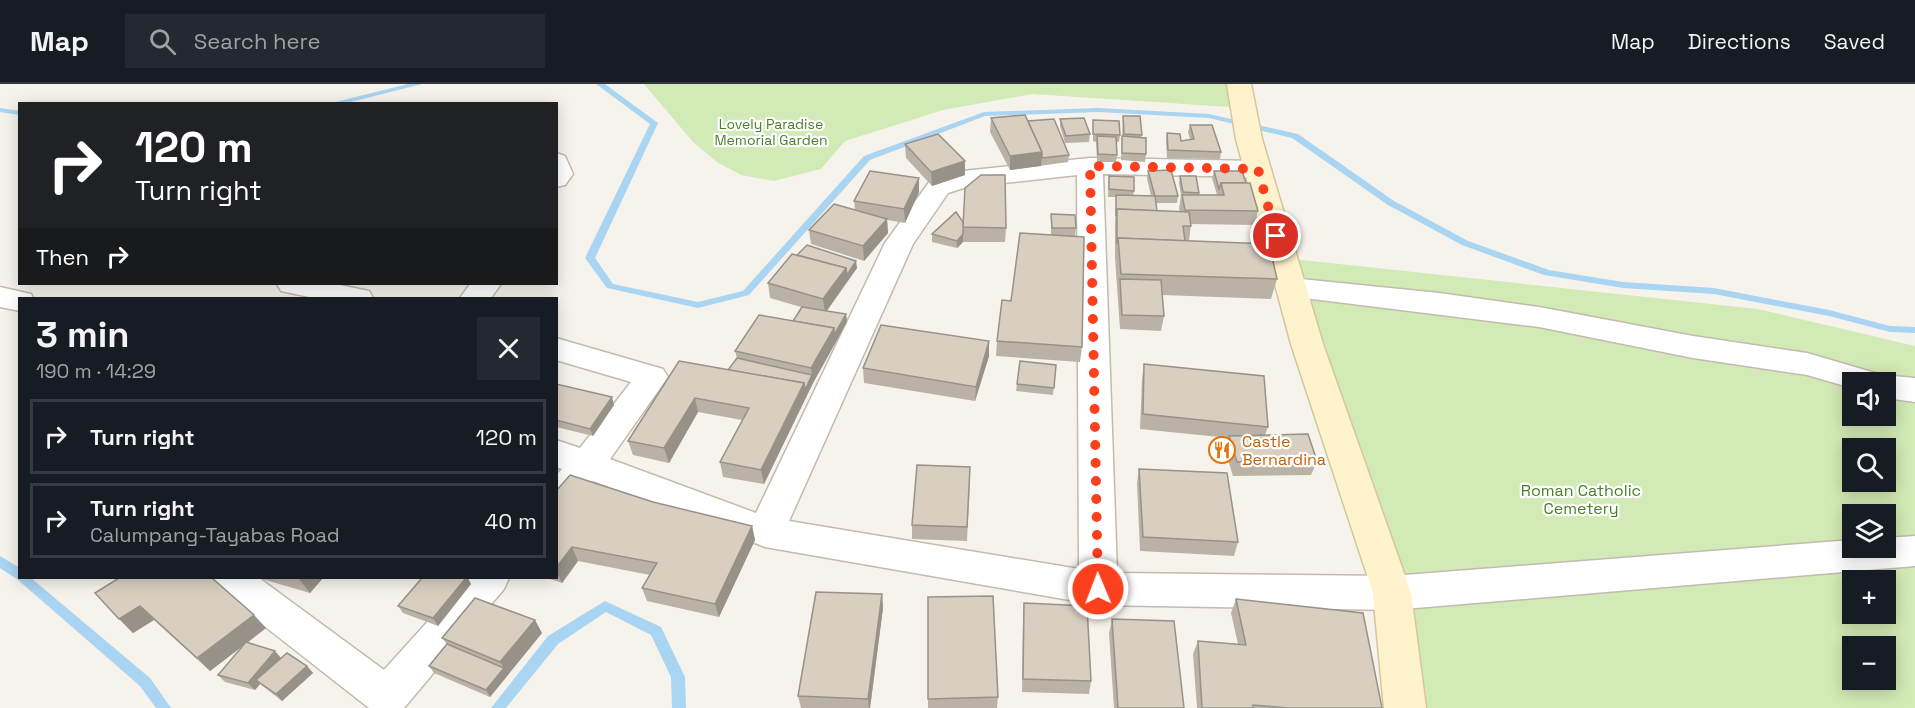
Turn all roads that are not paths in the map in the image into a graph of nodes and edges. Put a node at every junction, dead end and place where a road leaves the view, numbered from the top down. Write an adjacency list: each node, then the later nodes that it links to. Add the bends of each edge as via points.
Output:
1 (1242, 96): 3 (main road)
2 (1090, 166): 3 (street); 17 (street, via 963,178 939,187 899,243); 21 (street)
3 (1258, 169): 6 (main road)
4 (296, 285): 8 (street)
5 (485, 285): 9 (street)
6 (1291, 288): 12 (street, via 1539,317 1807,364); 22 (main road)
7 (0, 297): 10 (street)
8 (353, 297)
9 (476, 297)
10 (18, 301)
11 (558, 350): 15 (street, via 652,377)
12 (1842, 374)
13 (1896, 387): 14 (street)
14 (1915, 390)
15 (572, 458): 16 (street); 17 (street)
16 (558, 495)
17 (765, 532): 21 (street)
18 (1915, 550): 22 (street)
19 (232, 579): 20 (street, via 387,697)
20 (489, 579)
21 (1098, 589): 22 (street)
22 (1392, 593): 23 (main road)
23 (1406, 708)

